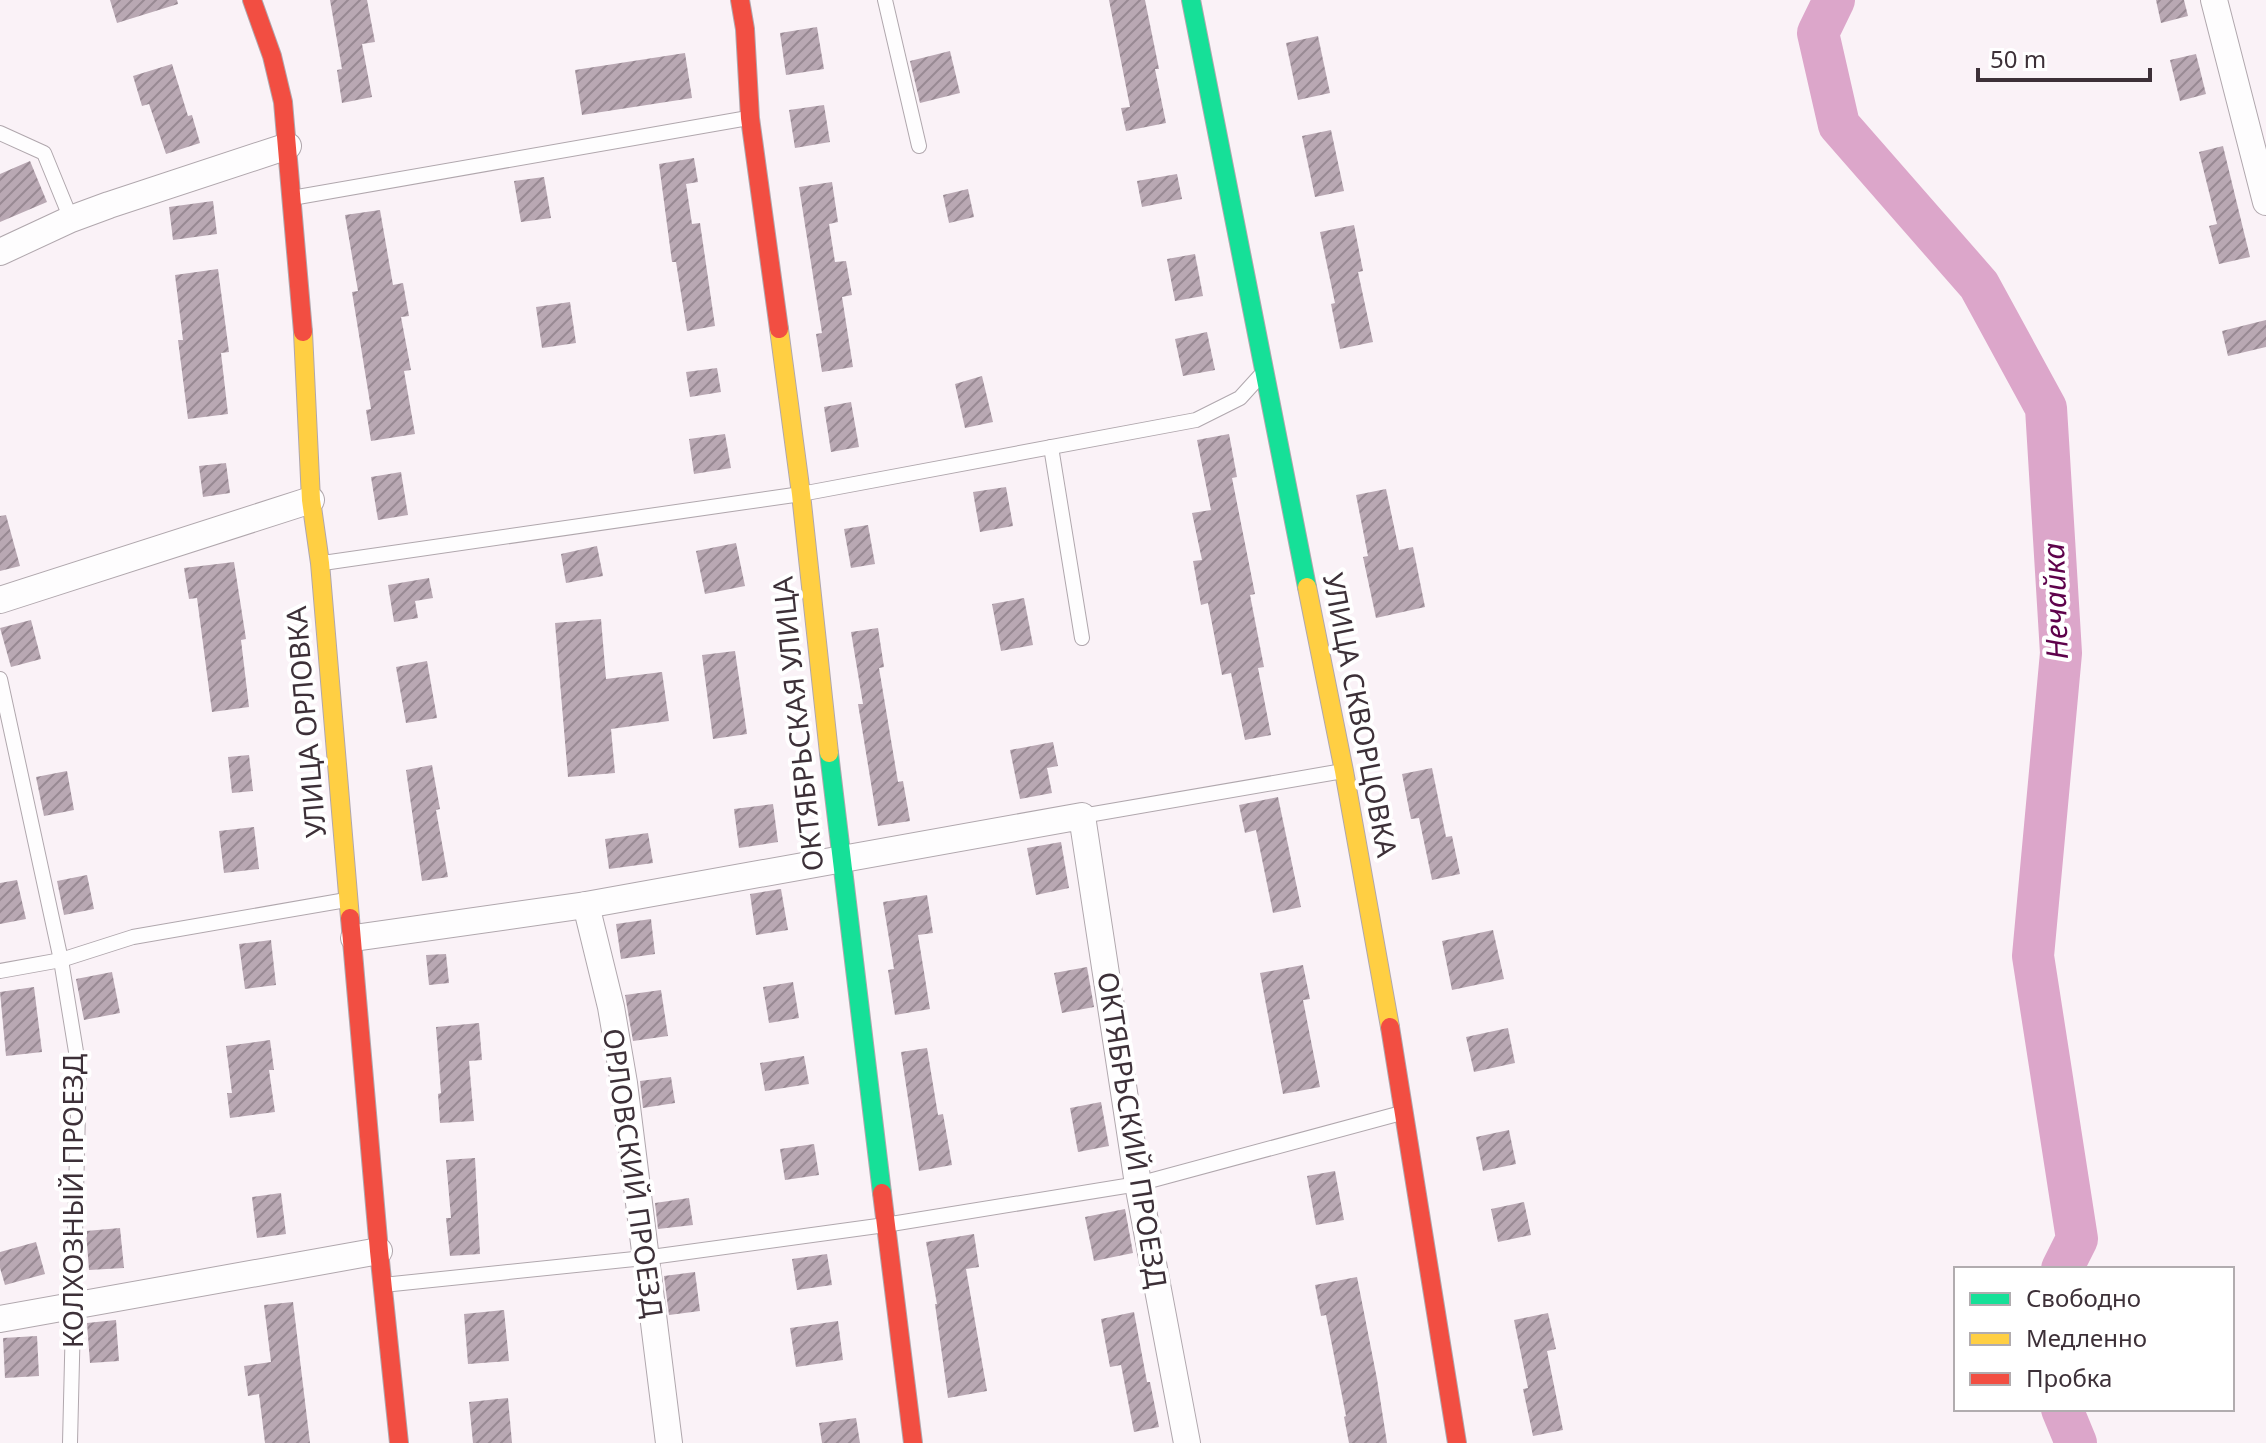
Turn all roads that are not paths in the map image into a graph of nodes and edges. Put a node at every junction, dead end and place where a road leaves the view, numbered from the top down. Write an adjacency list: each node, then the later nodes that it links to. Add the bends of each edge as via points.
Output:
1 (252, 0): 8 (street, УЛИЦА ОРЛОВКА, via 272,56)
2 (740, 0): 6 (street, ОКТЯБРЬСКАЯ УЛИЦА)
3 (885, 0): 9 (lane)
4 (1191, 0): 14 (street, УЛИЦА СКВОРЦОВКА)
5 (2214, 0): 11 (street)
6 (750, 118): 10 (lane); 16 (street, ОКТЯБРЬСКАЯ УЛИЦА)
7 (0, 133): 12 (lane, via 44,153)
8 (288, 146): 10 (street, УЛИЦА ОРЛОВКА); 12 (street)
9 (919, 146)
10 (292, 198): 17 (street, УЛИЦА ОРЛОВКА)
11 (2266, 202)
12 (71, 219): 13 (street)
13 (0, 252)
14 (1263, 373): 15 (lane, via 1240,398 1196,420); 22 (street, УЛИЦА СКВОРЦОВКА)
15 (1051, 447): 16 (lane); 20 (lane)
16 (801, 494): 18 (lane); 24 (street, ОКТЯБРЬСКАЯ УЛИЦА)
17 (311, 500): 18 (street, УЛИЦА ОРЛОВКА); 19 (street)
18 (320, 563): 25 (street, УЛИЦА ОРЛОВКА)
19 (0, 600)
20 (1082, 638)
21 (0, 679): 28 (lane, КОЛХОЗНЫЙ ПРОЕЗД)
22 (1344, 771): 23 (lane); 30 (street, УЛИЦА СКВОРЦОВКА)
23 (1082, 816): 24 (street); 31 (street, ОКТЯБРЬСКИЙ ПРОЕЗД)
24 (840, 860): 26 (street); 32 (street, ОКТЯБРЬСКАЯ УЛИЦА)
25 (350, 899): 27 (street, УЛИЦА ОРЛОВКА); 28 (lane, via 133,937)
26 (586, 905): 27 (street); 34 (street, ОРЛОВСКИЙ ПРОЕЗД, via 624,1083)
27 (354, 938): 33 (street, УЛИЦА ОРЛОВКА)
28 (61, 960): 29 (lane); 36 (lane, КОЛХОЗНЫЙ ПРОЕЗД, via 79,1070)
29 (0, 971)
30 (1405, 1112): 31 (lane); 43 (street, УЛИЦА СКВОРЦОВКА)
31 (1138, 1184): 32 (lane); 42 (street, ОКТЯБРЬСКИЙ ПРОЕЗД)
32 (885, 1225): 34 (lane); 41 (street, ОКТЯБРЬСКАЯ УЛИЦА)
33 (379, 1251): 35 (street, УЛИЦА ОРЛОВКА); 36 (street)
34 (644, 1258): 35 (lane); 40 (street, ОРЛОВСКИЙ ПРОЕЗД)
35 (383, 1285): 39 (street, УЛИЦА ОРЛОВКА)
36 (72, 1307): 37 (street); 38 (lane, КОЛХОЗНЫЙ ПРОЕЗД)
37 (0, 1319)
38 (70, 1443)
39 (399, 1443)
40 (669, 1443)
41 (913, 1443)
42 (1187, 1443)
43 (1457, 1443)

